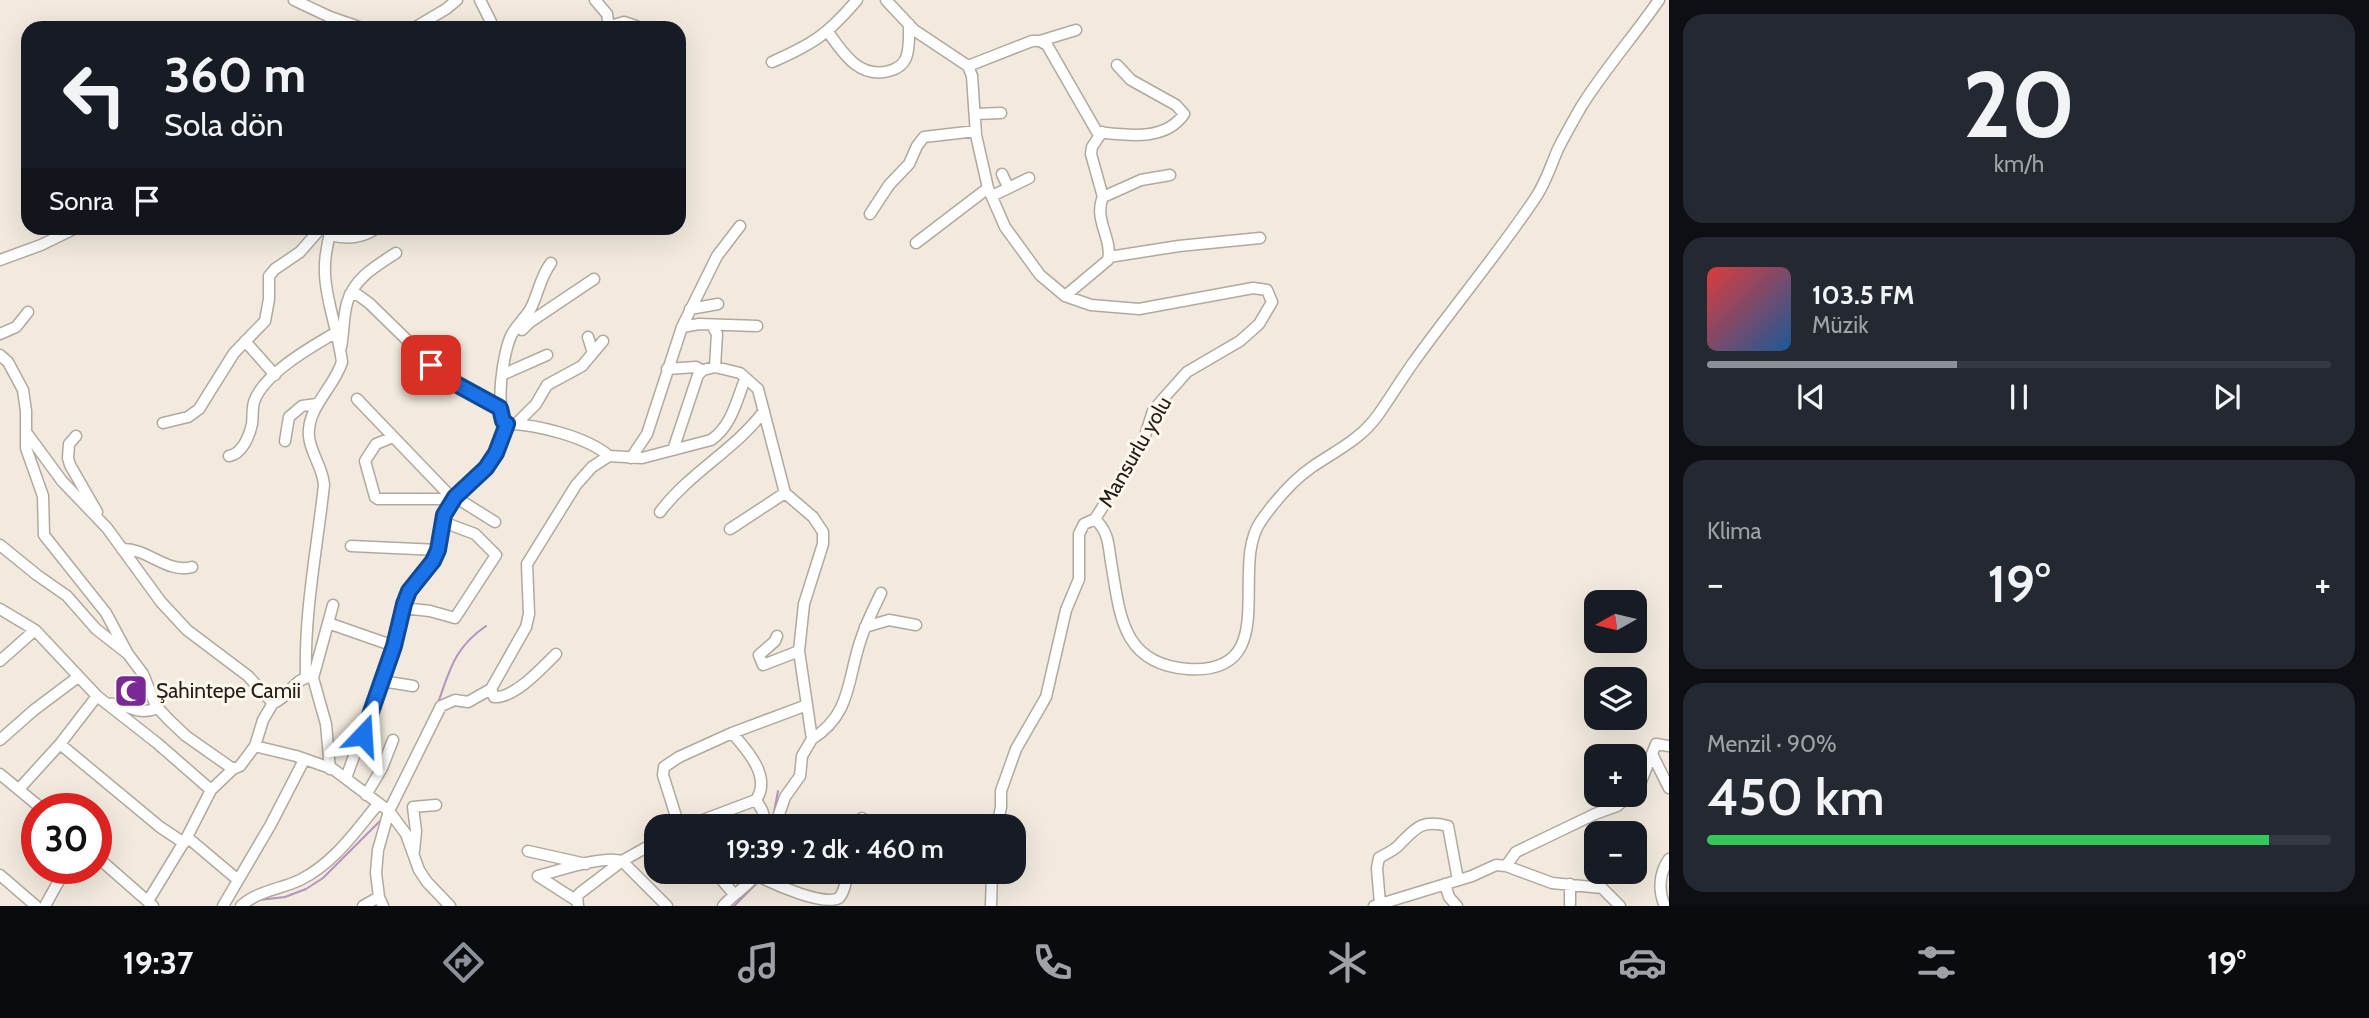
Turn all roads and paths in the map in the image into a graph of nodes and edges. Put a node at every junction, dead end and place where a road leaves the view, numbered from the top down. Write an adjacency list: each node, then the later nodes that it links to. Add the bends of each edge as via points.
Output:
1 (294, 0): 8 (street)
2 (457, 0): 9 (street)
3 (480, 0): 10 (street)
4 (595, 0): 11 (street)
5 (858, 0): 14 (street)
6 (886, 0): 12 (street)
7 (1659, 0): 84 (street, via 1582,106 1538,194 1378,415 1362,435 1310,469 1259,524 1250,556 1249,622 1231,660 1210,668 1186,669 1158,663 1135,646 1118,608 1105,529)
8 (342, 21)
9 (426, 21)
10 (490, 21)
11 (608, 21)
12 (909, 24): 14 (street, via 903,63 881,72 859,68); 18 (street)
13 (1076, 30): 15 (street)
14 (828, 32): 16 (street)
15 (1040, 41): 18 (street); 22 (street, via 1048,45 1097,131)
16 (772, 62)
17 (1117, 65): 22 (street, via 1131,80 1184,114 1177,125 1140,137)
18 (968, 66): 20 (street, Mansurlu yolu)
19 (1001, 113): 20 (street)
20 (975, 114): 21 (street, Mansurlu yolu)
21 (976, 131): 27 (street, Mansurlu yolu); 29 (street, via 925,137)
22 (1102, 132): 28 (street, via 1091,154)
23 (1002, 174): 26 (street)
24 (1170, 175): 28 (street, via 1141,180)
25 (1030, 178): 26 (street)
26 (1008, 187): 27 (street)
27 (990, 192): 37 (street); 44 (street, Mansurlu yolu, via 1005,227 1040,275)
28 (1103, 197): 39 (street, via 1099,213)
29 (870, 214)
30 (740, 226): 46 (street, via 717,256)
31 (62, 235): 40 (street)
32 (321, 235): 55 (street, via 269,276 268,313)
33 (326, 235): 51 (street, via 323,274)
34 (344, 235): 35 (street)
35 (366, 235)
36 (1260, 238): 39 (street)
37 (916, 243)
38 (396, 253): 43 (street, via 366,272)
39 (1109, 257): 44 (street)
40 (0, 260)
41 (551, 263): 53 (street, via 530,310)
42 (594, 279): 53 (street)
43 (350, 294): 57 (street); 69 (street, via 369,303 447,379)
44 (1065, 296): 84 (street, Mansurlu yolu, via 1139,309 1253,288 1267,290 1272,302 1259,324 1240,341 1187,372 1153,411 1142,445)
45 (718, 304): 46 (street)
46 (690, 309): 50 (street)
47 (28, 312): 52 (street, via 16,327)
48 (712, 325): 49 (street); 50 (street); 61 (street, via 718,334)
49 (757, 326)
50 (682, 327): 62 (street)
51 (335, 333): 57 (street); 65 (street)
52 (0, 334)
53 (510, 337): 64 (street)
54 (588, 337): 58 (street)
55 (245, 341): 65 (street); 71 (street, via 198,409 188,417)
56 (603, 341): 58 (street)
57 (340, 351): 68 (street, via 338,374)
58 (593, 353): 72 (street, via 582,366 547,385 536,404)
59 (0, 355): 73 (street, via 23,390)
60 (547, 355): 64 (street)
61 (715, 367): 63 (street); 66 (street, via 740,373)
62 (667, 369): 63 (street, via 696,367); 80 (street, via 647,434)
63 (702, 371): 77 (street, via 694,381)
64 (504, 374): 69 (street)
65 (275, 375): 78 (street, via 253,403 252,425 241,450)
66 (745, 379): 70 (street, via 758,389); 77 (street, via 719,435)
67 (357, 400): 75 (street)
68 (317, 404): 76 (street, via 302,406 289,416); 109 (street, via 309,437 324,485 311,576)
69 (500, 408): 72 (street, via 503,421)
70 (764, 411): 81 (street); 83 (street, via 749,431 697,472)
71 (163, 423)
72 (512, 424): 79 (street, via 583,441); 82 (street, via 486,468)
73 (26, 432): 87 (street, via 70,491); 105 (street, via 26,449 43,496 44,535 106,613)
74 (76, 436): 87 (street, via 69,444 69,462)
75 (393, 437): 82 (street); 82 (street, via 376,444 365,461 376,497)
76 (285, 441)
77 (673, 450): 80 (street)
78 (229, 456)
79 (609, 456): 80 (street); 112 (street, via 576,485 527,564 526,628)
80 (631, 458)
81 (785, 493): 88 (street); 104 (street, via 813,517 823,533 804,604)
82 (454, 498): 85 (street); 86 (street)
83 (660, 512)
84 (1095, 519): 146 (street, via 1084,524 1079,534 1079,579 1066,610 1046,697 1016,749 1001,791)
85 (443, 522): 92 (street); 96 (street, via 475,534 496,555 455,618)
86 (495, 522)
87 (107, 528): 91 (street)
88 (730, 529)
89 (0, 545): 105 (street, via 67,596 96,629)
90 (351, 546): 92 (street)
91 (122, 549): 93 (street, via 146,553 175,568); 114 (street, via 187,630 248,676)
92 (438, 550): 96 (street, via 409,591)
93 (192, 567)
94 (881, 593): 100 (street)
95 (333, 605): 98 (street)
96 (403, 608): 103 (street)
97 (0, 609): 101 (street)
98 (328, 623): 103 (street); 109 (street)
99 (916, 625): 100 (street, via 889,620)
100 (865, 627): 119 (street, via 839,714 827,730)
101 (35, 630): 107 (street); 108 (street)
102 (777, 636): 104 (street, via 759,655 762,665)
103 (394, 646): 110 (street)
104 (799, 651): 116 (street)
105 (128, 654): 117 (street)
106 (556, 654): 112 (street, via 524,685 500,698 494,697)
107 (0, 661)
108 (78, 677): 113 (street); 120 (street)
109 (309, 677): 114 (street); 129 (street, via 326,724)
110 (382, 681): 111 (street); 131 (street)
111 (414, 686)
112 (491, 689): 141 (street, via 468,702 455,700 441,706)
113 (97, 696): 115 (street); 122 (street)
114 (273, 703): 123 (street)
115 (107, 704): 117 (street, via 141,712); 134 (street)
116 (807, 705): 118 (street); 119 (street)
117 (158, 708): 128 (street, via 186,736)
118 (732, 733): 137 (street, via 759,772 762,781); 142 (street, via 664,767)
119 (812, 739): 145 (street, via 802,756 800,776)
120 (0, 740)
121 (393, 740): 136 (street)
122 (60, 744): 133 (street); 147 (street, via 160,827)
123 (255, 746): 126 (street); 128 (street)
124 (1669, 746): 125 (street, via 1656,744)
125 (1653, 754): 127 (street); 132 (street)
126 (304, 760): 129 (street); 157 (street)
127 (1647, 768)
128 (233, 769): 134 (street)
129 (330, 769): 131 (street)
130 (0, 774): 133 (street)
131 (346, 778): 136 (street)
132 (1669, 788)
133 (19, 789): 135 (street)
134 (211, 790): 147 (street)
135 (24, 793)
136 (366, 794): 138 (street)
137 (757, 800): 143 (street); 144 (street)
138 (378, 804): 141 (street); 176 (street, via 345,846 323,864)
139 (436, 805): 150 (street, via 413,807)
140 (1614, 807): 154 (street, via 1516,852)
141 (389, 811): 150 (street); 168 (street, via 378,850)
142 (675, 814)
143 (719, 814)
144 (763, 814)
145 (779, 814)
146 (1000, 814)
147 (186, 840): 157 (street); 170 (street)
148 (644, 849): 152 (street)
149 (528, 851): 153 (street)
150 (414, 852): 178 (street, via 419,870)
151 (1669, 859): 184 (street, via 1661,875)
152 (622, 861): 153 (street); 169 (street, via 580,893); 179 (street)
153 (586, 864): 169 (street, via 538,876)
154 (1506, 866): 158 (street, via 1496,865); 166 (street, via 1552,883)
155 (112, 870): 170 (street)
156 (0, 875): 173 (street)
157 (238, 880): 175 (street)
158 (1458, 880): 165 (street); 172 (street, via 1447,826 1418,827 1379,858)
159 (57, 884): 174 (street)
160 (725, 884): 167 (street)
161 (748, 884): 167 (street)
162 (776, 884): 163 (street, via 815,904 834,902)
163 (845, 884)
164 (992, 884): 181 (street)
165 (1445, 884): 172 (street); 182 (street)
166 (1570, 884): 171 (street); 183 (street, via 1602,888)
167 (733, 894): 180 (street)
168 (381, 902): 177 (street)
169 (578, 903)
170 (151, 904)
171 (1570, 904)
172 (1377, 905)
173 (36, 906)
174 (45, 906)
175 (223, 906)
176 (241, 906)
177 (363, 906)
178 (450, 906)
179 (667, 906)
180 (723, 906)
181 (991, 906)
182 (1457, 906)
183 (1620, 906)
184 (1665, 906)

